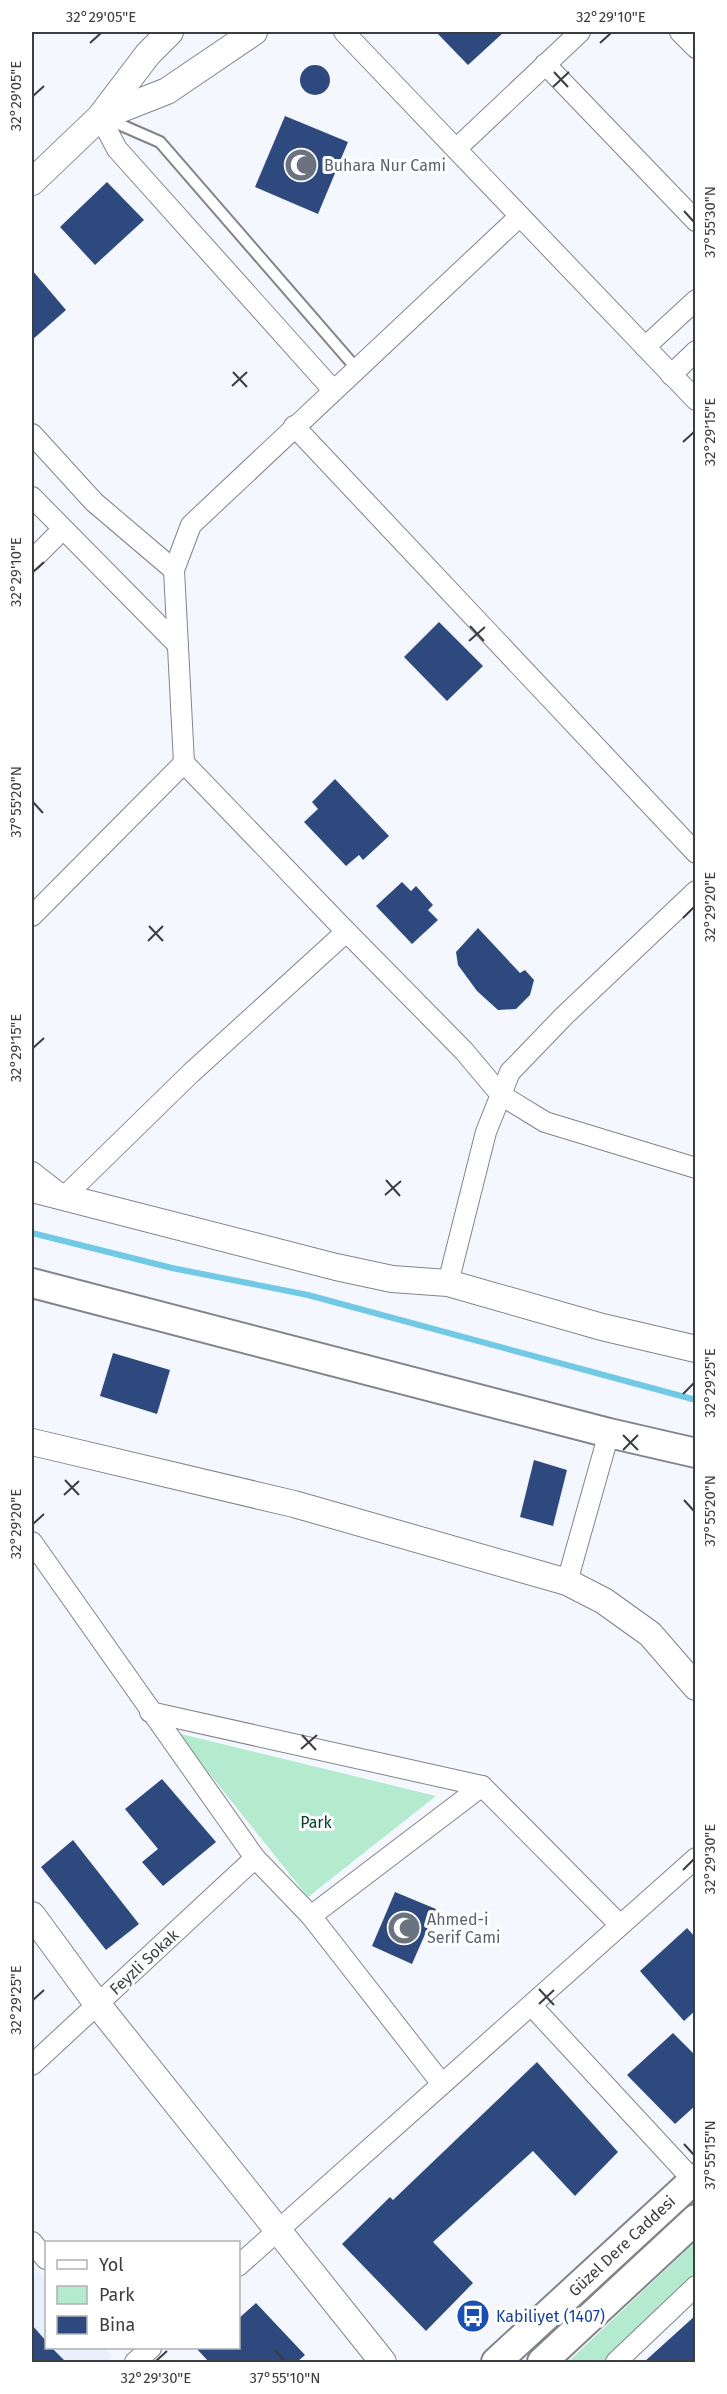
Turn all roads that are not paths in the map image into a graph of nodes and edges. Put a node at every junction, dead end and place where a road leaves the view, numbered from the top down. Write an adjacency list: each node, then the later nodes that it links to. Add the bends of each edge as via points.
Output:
1 (170, 32): 8 (street)
2 (254, 32): 8 (street, via 167,91)
3 (345, 32): 9 (street)
4 (580, 32): 7 (street)
5 (680, 32): 6 (street)
6 (696, 48)
7 (545, 64): 9 (street); 12 (street)
8 (100, 117): 10 (street); 16 (lane, via 160,142); 18 (street, via 117,149)
9 (456, 149): 11 (street)
10 (32, 182)
11 (520, 216): 14 (street); 16 (street)
12 (696, 221)
13 (696, 300): 14 (street)
14 (645, 347): 17 (street)
15 (696, 351): 17 (street)
16 (356, 368): 18 (street)
17 (671, 375): 19 (street)
18 (333, 390): 20 (street)
19 (696, 400)
20 (294, 426): 25 (street, via 190,525); 28 (street)
21 (32, 434): 25 (street, via 94,502)
22 (32, 497): 23 (street)
23 (62, 530): 24 (street); 26 (street)
24 (32, 560)
25 (174, 570): 26 (street)
26 (178, 645): 27 (street)
27 (184, 762): 30 (street); 31 (street)
28 (696, 852)
29 (696, 891): 32 (street, via 510,1072)
30 (32, 916)
31 (346, 932): 32 (street, via 464,1051); 36 (street, via 191,1072)
32 (501, 1095): 33 (street, via 545,1122); 38 (street, via 486,1132)
33 (696, 1168)
34 (32, 1172): 36 (street)
35 (32, 1189): 36 (street)
36 (64, 1197): 38 (street, via 369,1275)
37 (32, 1282): 40 (main road)
38 (448, 1283): 39 (street)
39 (696, 1350)
40 (609, 1433): 42 (main road); 43 (main road); 45 (street)
41 (32, 1442): 45 (street, via 294,1504)
42 (696, 1453)
43 (696, 1466)
44 (32, 1542): 47 (street)
45 (567, 1582): 46 (street, via 604,1601 650,1635)
46 (696, 1687)
47 (150, 1712): 48 (street); 49 (street)
48 (482, 1786): 52 (street); 53 (street)
49 (255, 1858): 52 (street); 54 (street, Feyzli Sokak)
50 (696, 1858): 53 (street)
51 (32, 1915): 54 (street)
52 (311, 1916): 57 (street)
53 (620, 1925): 55 (street)
54 (98, 2005): 56 (street, Feyzli Sokak); 60 (street)
55 (531, 2005): 57 (street); 58 (street)
56 (32, 2065)
57 (442, 2084): 60 (street)
58 (694, 2179): 66 (main road, Güzel Dere Caddesi)
59 (696, 2219): 67 (main road, Güzel Dere Caddesi)
60 (277, 2230): 63 (street); 65 (street)
61 (32, 2242): 62 (street)
62 (45, 2258)
63 (240, 2264)
64 (696, 2286): 68 (street)
65 (382, 2362)
66 (495, 2362)
67 (542, 2362)
68 (616, 2362)

